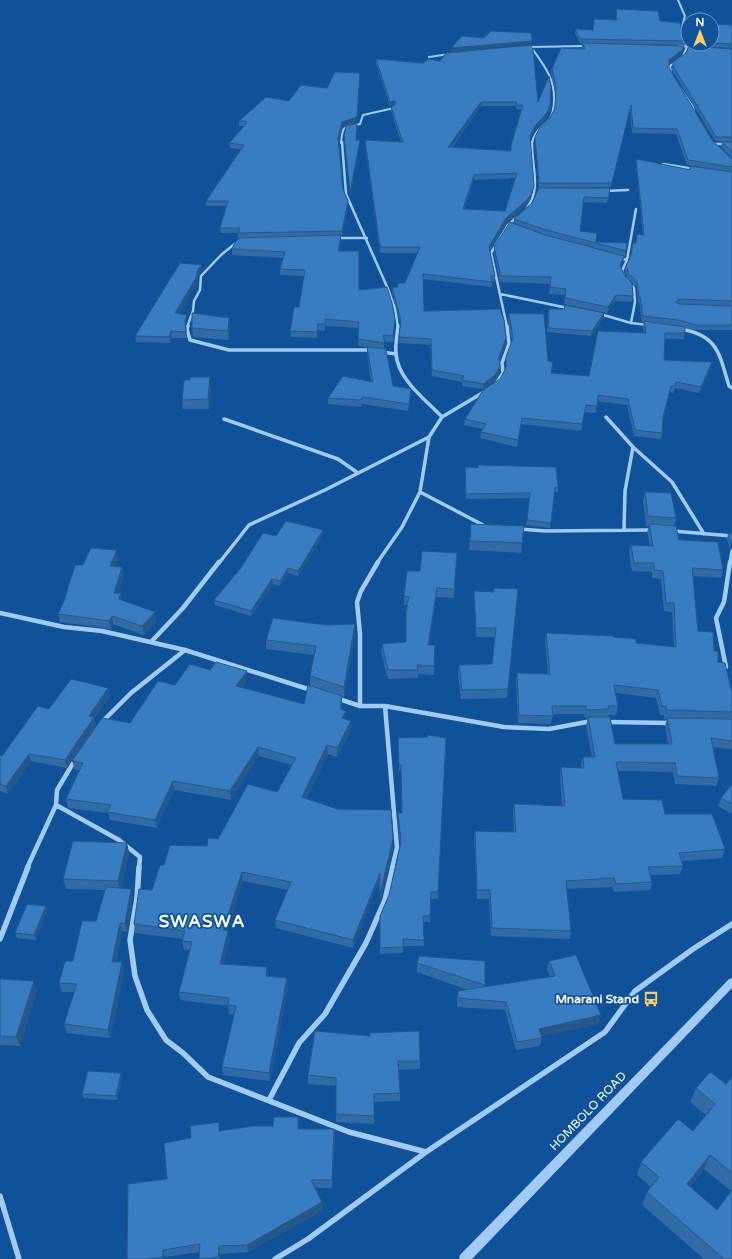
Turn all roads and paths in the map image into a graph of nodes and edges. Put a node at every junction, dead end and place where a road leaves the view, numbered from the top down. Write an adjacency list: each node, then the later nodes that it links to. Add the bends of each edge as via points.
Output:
1 (678, 0): 2 (street)
2 (683, 12)
3 (588, 46): 7 (street)
4 (673, 46): 5 (street)
5 (680, 46)
6 (523, 47): 7 (street)
7 (531, 47): 24 (street, via 546,68 554,92 550,118 534,133 532,142 536,191 533,201)
8 (685, 52): 11 (street, via 670,66)
9 (451, 54): 10 (street)
10 (429, 57)
11 (672, 76)
12 (676, 82): 14 (street)
13 (394, 108): 29 (street, via 363,115 360,124 345,127 342,132 346,194)
14 (696, 115)
15 (710, 138): 16 (street)
16 (714, 144): 17 (street); 18 (street)
17 (732, 144)
18 (718, 149)
19 (663, 164): 20 (street)
20 (697, 169)
21 (628, 190): 22 (street)
22 (596, 191)
23 (636, 209): 32 (street)
24 (524, 211)
25 (519, 216): 26 (street)
26 (508, 225): 27 (street); 33 (street, via 491,253)
27 (514, 228)
28 (334, 238): 29 (street)
29 (367, 238): 39 (street, via 395,309 398,325)
30 (238, 241): 39 (street, via 201,276 200,290 189,320 190,340 229,350 361,350)
31 (616, 258): 32 (street)
32 (627, 260): 36 (street, via 622,271 626,281 634,288 635,302)
33 (500, 294): 34 (street); 40 (street, via 509,344 502,363 502,373 497,383)
34 (576, 310)
35 (594, 313): 36 (street)
36 (631, 323): 37 (street)
37 (651, 326)
38 (677, 329): 41 (street, via 696,332 712,342)
39 (396, 354): 43 (street, via 406,379)
40 (491, 387)
41 (732, 388)
42 (486, 391): 43 (street)
43 (442, 417): 46 (street)
44 (606, 417): 47 (street)
45 (224, 419): 48 (street, via 338,459)
46 (428, 436): 48 (street); 49 (street)
47 (633, 447): 52 (street, via 624,491); 55 (street, via 672,482)
48 (358, 473): 59 (street, via 303,501 249,524 183,608)
49 (420, 492): 50 (street, via 483,526); 64 (street, via 402,528 374,568 357,602 360,634)
50 (491, 526)
51 (514, 529): 52 (street)
52 (624, 530): 53 (street)
53 (655, 530)
54 (669, 531): 55 (street)
55 (704, 534): 56 (street)
56 (732, 536)
57 (732, 551): 61 (street, via 724,602 716,618)
58 (0, 613): 59 (street)
59 (151, 642): 60 (street)
60 (185, 650): 62 (street); 69 (street, via 134,690)
61 (728, 675)
62 (316, 692)
63 (331, 696): 64 (street)
64 (360, 706): 65 (street)
65 (385, 706): 66 (street, via 504,727 548,729); 75 (street, via 397,848 385,900 362,949 325,1014 299,1043)
66 (595, 722)
67 (602, 722): 68 (street)
68 (673, 723)
69 (98, 728)
70 (78, 757): 71 (street, via 57,790)
71 (56, 805): 73 (street, via 28,866); 75 (street, via 119,840 140,857 130,940 135,976 147,1010 166,1040 208,1077)
72 (732, 924): 76 (street, via 635,991 605,1032)
73 (0, 939)
74 (732, 982): 80 (street, HOMBOLO ROAD)
75 (269, 1100): 76 (street, via 349,1132)
76 (426, 1152): 79 (street, via 308,1239)
77 (0, 1196): 78 (street)
78 (19, 1259)
79 (275, 1259)
80 (464, 1259)

